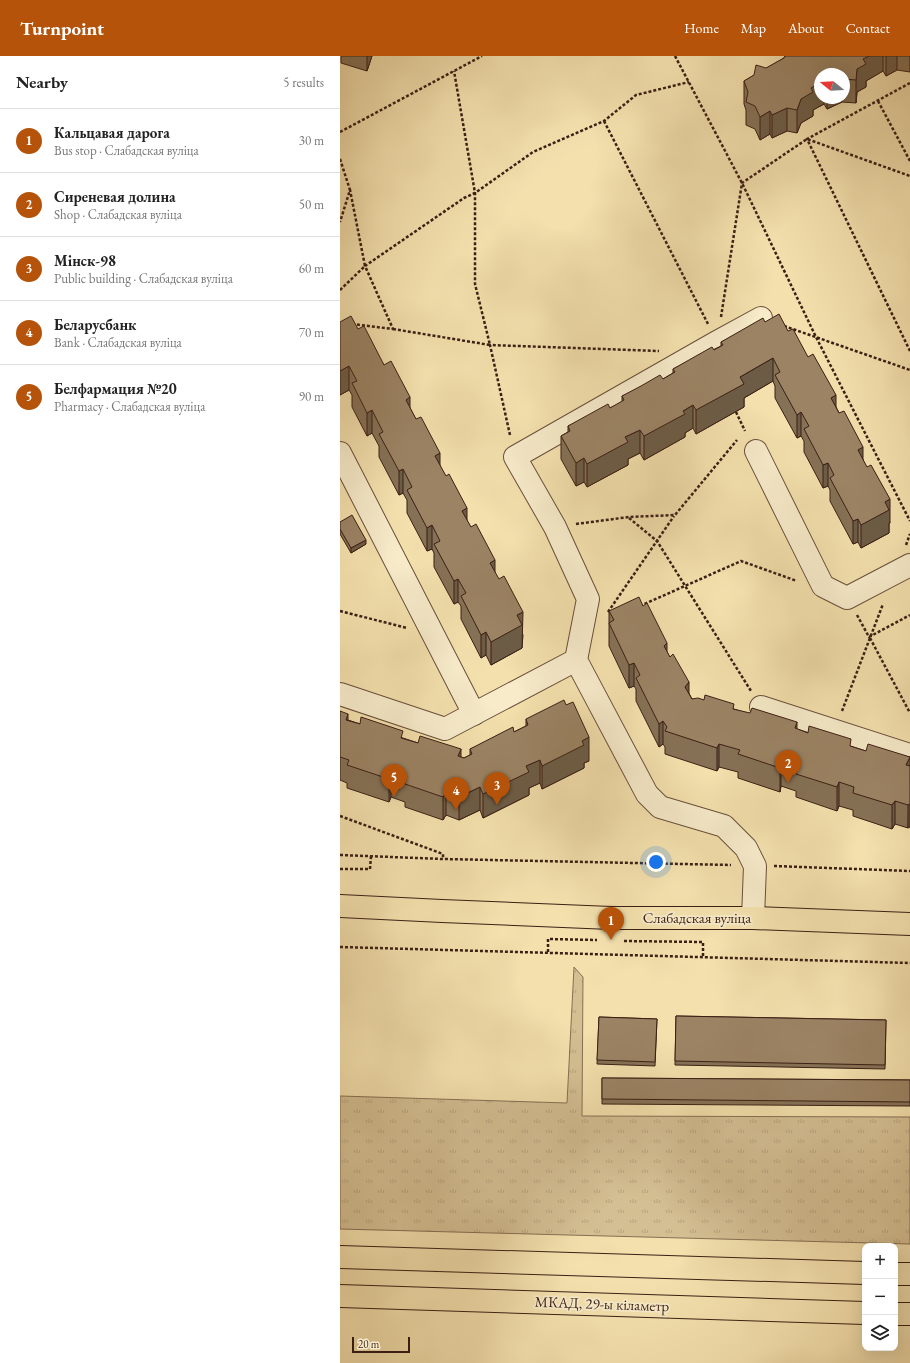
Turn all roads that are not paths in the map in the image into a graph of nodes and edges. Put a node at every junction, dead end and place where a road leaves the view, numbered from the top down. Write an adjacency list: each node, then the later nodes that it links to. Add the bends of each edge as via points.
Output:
1 (761, 318): 5 (lane, via 515,457 555,527 588,599)
2 (756, 451): 4 (lane, via 823,586 847,598)
3 (340, 453): 8 (lane)
4 (902, 569)
5 (576, 660): 8 (lane); 11 (lane, via 647,794 660,807 724,826 746,848 755,866)
6 (340, 694): 8 (lane, via 445,729)
7 (761, 707): 9 (lane)
8 (474, 714)
9 (910, 755)
10 (340, 906): 11 (main road, Слабадская вуліца, via 611,918)
11 (753, 918): 12 (main road, Слабадская вуліца)
12 (910, 924)
13 (340, 1257): 14 (main road)
14 (862, 1273)
15 (898, 1274): 16 (main road)
16 (910, 1274)
17 (340, 1296): 18 (main road, МКАД, 29-ы кіламетр)
18 (862, 1313)
19 (898, 1314): 20 (main road)
20 (910, 1314)

